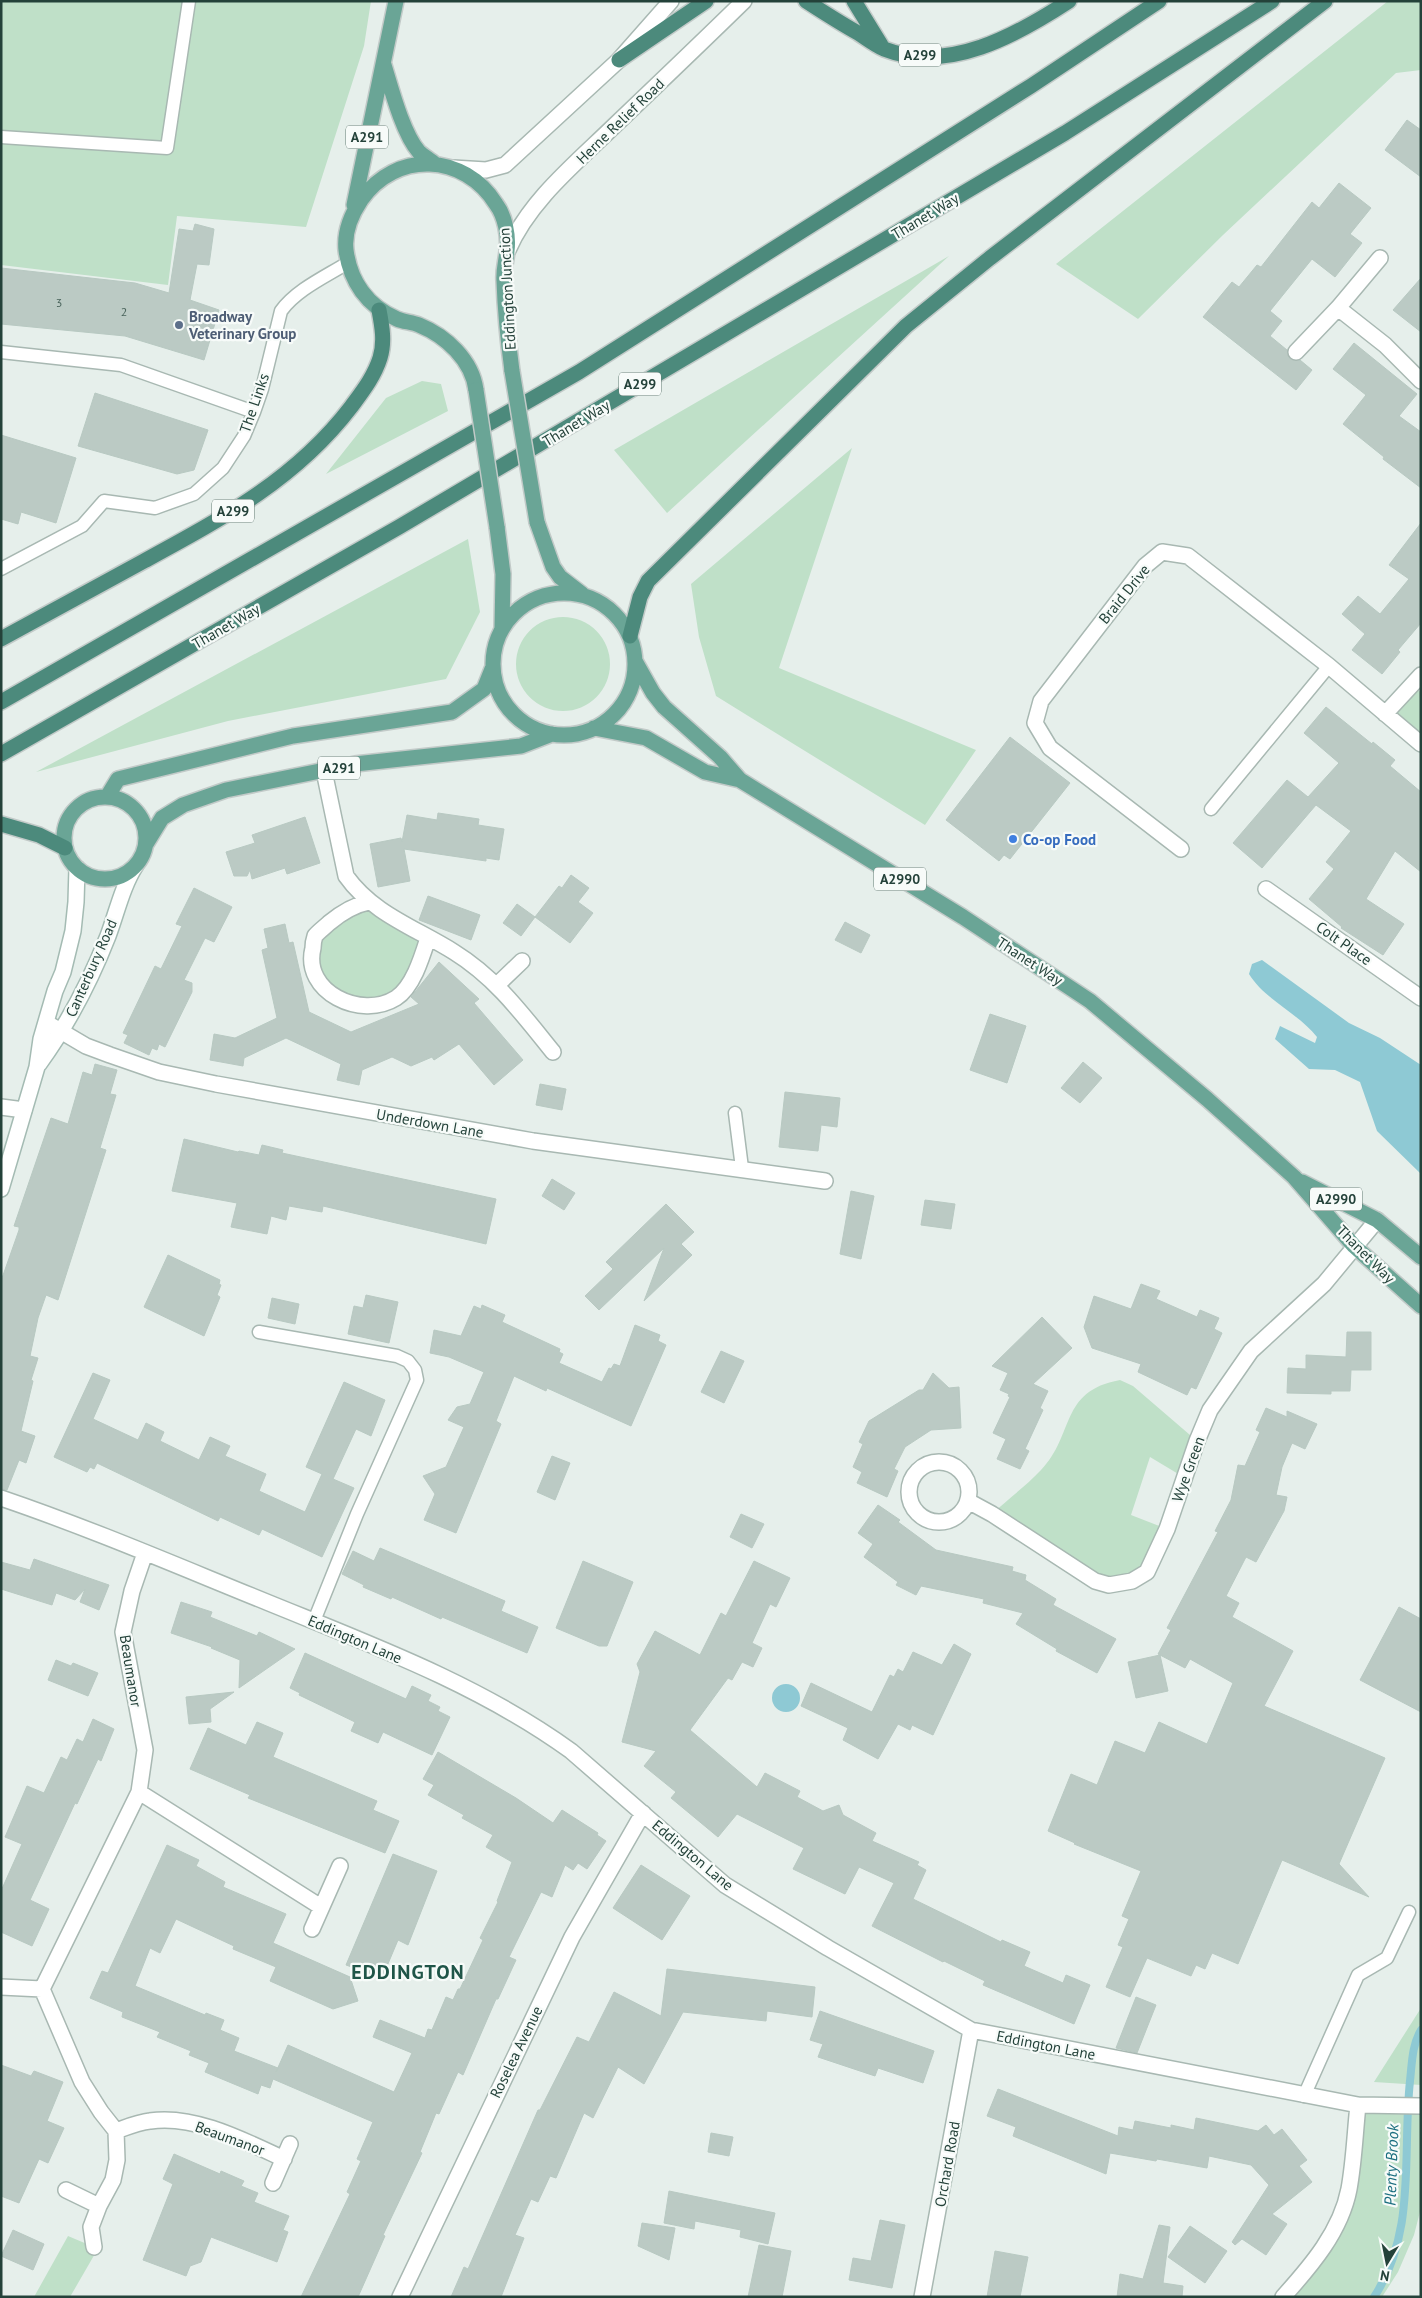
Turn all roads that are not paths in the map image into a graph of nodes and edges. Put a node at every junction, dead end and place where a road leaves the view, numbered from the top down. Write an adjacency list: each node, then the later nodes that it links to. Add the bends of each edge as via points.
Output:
1 (189, 1): 15 (lane, via 167,148)
2 (396, 1): 14 (main road, A291)
3 (671, 1): 13 (street)
4 (706, 1): 13 (highway)
5 (744, 1): 18 (street, Herne Relief Road, via 575,164 527,218)
6 (806, 1): 12 (highway, A299)
7 (854, 1): 12 (highway)
8 (1069, 1): 12 (highway, A299, via 1007,38 972,51 939,56 904,54)
9 (1160, 1): 36 (highway, A299, via 579,372)
10 (1272, 1): 41 (highway, Thanet Way / A299, via 1031,154 399,527)
11 (1325, 1): 30 (highway, via 906,326 648,581 640,596)
12 (883, 48)
13 (619, 60): 16 (street, via 505,165 486,170)
14 (384, 63): 16 (main road, A291, via 413,142 420,152); 17 (main road, A291)
15 (1, 137)
16 (441, 166): 17 (main road, Eddington Junction, via 408,166 384,176 369,189); 18 (main road, Eddington Junction, via 460,171 482,185 498,205)
17 (353, 212): 20 (main road, Eddington Junction, via 347,232)
18 (508, 250): 28 (main road, Eddington Junction, bridge, via 503,271 505,314 537,522 553,567 560,577)
19 (1380, 258): 21 (street)
20 (349, 262): 22 (main road, Eddington Junction, via 354,281); 26 (lane, The Links, via 288,302 281,311)
21 (1338, 308): 24 (street); 25 (street, via 1385,345)
22 (379, 310): 29 (main road, Eddington Junction, bridge, via 398,320 419,325 457,351 470,369 476,390 503,574); 31 (highway, A299, via 380,360 368,384 342,419 306,457 256,497)
23 (1, 352): 26 (lane, via 121,365)
24 (1296, 352)
25 (1421, 381)
26 (254, 412): 27 (lane, The Links, via 244,436 222,468 194,494 155,508 104,501 82,526)
27 (1, 569)
28 (584, 595): 29 (main road, Eddington Junction, via 565,592 529,601); 30 (main road, Eddington Junction, via 603,604 619,618)
29 (502, 628): 34 (main road, Eddington Junction, via 494,648)
30 (630, 636): 32 (main road, Eddington Junction)
31 (1, 638)
32 (635, 661): 38 (main road, Eddington Junction, via 633,682 624,701 611,717); 43 (main road, Thanet Way / A2990, via 664,707 720,757)
33 (1329, 666): 37 (street, Braid Drive); 45 (lane); 49 (street, Braid Drive, via 1188,556 1162,552 1145,566 1041,701 1035,723 1050,748)
34 (492, 669): 39 (main road, Eddington Junction, via 498,692 511,712 529,726); 44 (main road, via 484,689 452,712 331,730 235,750 118,779)
35 (1421, 675): 37 (street)
36 (1, 702)
37 (1386, 714): 40 (street, Braid Drive)
38 (594, 728): 39 (main road, Eddington Junction, via 573,734); 43 (main road, Thanet Way / A2990, via 646,738 705,772)
39 (552, 734): 42 (main road, A291, via 521,746 398,758)
40 (1421, 744)
41 (1, 754)
42 (324, 771): 47 (main road, A291, via 226,790 183,805 162,818); 53 (street, via 346,876)
43 (740, 780): 66 (main road, Thanet Way / A2990, via 1075,990 1207,1099)
44 (107, 797): 47 (main road, via 126,803 140,817); 48 (main road, via 94,798 72,812 66,823)
45 (1211, 809)
46 (1, 824): 48 (highway, via 39,835)
47 (146, 844): 50 (main road, A291)
48 (65, 848): 51 (main road)
49 (1181, 849)
50 (136, 865): 51 (main road, via 118,877 107,879 91,877); 59 (street, Canterbury Road, via 86,987)
51 (76, 868): 58 (street, Canterbury Road, via 73,931)
52 (1266, 889): 57 (street, Colt Place)
53 (369, 902): 54 (street); 54 (street, via 355,905 315,936 311,956 314,974 328,993 352,1005 377,1006 397,997 412,978)
54 (428, 938): 56 (street, via 455,952)
55 (522, 961): 56 (street)
56 (498, 984): 60 (street)
57 (1421, 998)
58 (46, 1023): 59 (street, Underdown Lane); 61 (street, Canterbury Road)
59 (62, 1032): 61 (street, Canterbury Road); 65 (street, Underdown Lane, via 99,1051 159,1072 216,1084 533,1141)
60 (553, 1052)
61 (37, 1067): 63 (street, Canterbury Road)
62 (1, 1107): 63 (street)
63 (24, 1110): 68 (street, Canterbury Road)
64 (735, 1113): 65 (lane)
65 (742, 1168): 67 (street, Underdown Lane)
66 (1294, 1177): 69 (main road, Thanet Way / A2990); 70 (main road, Thanet Way / A2990)
67 (825, 1181)
68 (1, 1189)
69 (1377, 1220): 70 (street, Wye Green); 71 (main road, Thanet Way / A2990)
70 (1354, 1246): 72 (main road, Thanet Way / A2990); 75 (street, Wye Green, via 1324,1284 1251,1351 1210,1410 1167,1529 1143,1576 1109,1585 1095,1581)
71 (1421, 1257)
72 (1421, 1306)
73 (259, 1332): 77 (lane, via 385,1352 408,1361 417,1380 357,1514)
74 (1, 1498): 76 (street, Eddington Lane)
75 (968, 1501)
76 (145, 1553): 77 (street, Eddington Lane); 78 (street, Beaumanor, via 123,1632 144,1750)
77 (314, 1622): 79 (street, Eddington Lane, via 438,1675 545,1732)
78 (138, 1792): 81 (street); 85 (street, Beaumanor)
79 (643, 1812): 86 (street, Eddington Lane, via 724,1884); 97 (street, Roselea Avenue, via 572,1937)
80 (340, 1866): 81 (street)
81 (321, 1907): 83 (street)
82 (1409, 1912): 87 (lane, via 1387,1958 1358,1975)
83 (312, 1929)
84 (1, 1987): 85 (street)
85 (42, 1989): 90 (street, via 82,2082)
86 (971, 2030): 87 (street, Eddington Lane); 98 (street, Orchard Road)
87 (1304, 2096): 88 (street, Eddington Lane)
88 (1358, 2105): 89 (street, Eddington Lane); 99 (street, via 1349,2190 1338,2221 1313,2263)
89 (1419, 2106)
90 (116, 2131): 92 (street, Beaumanor, via 150,2121 186,2122 237,2138); 95 (street, via 117,2160 113,2180)
91 (290, 2144): 92 (street, Beaumanor)
92 (284, 2159): 93 (street, Beaumanor)
93 (273, 2183)
94 (66, 2190): 95 (street)
95 (99, 2206): 96 (street, via 91,2227)
96 (94, 2247)
97 (400, 2297)
98 (922, 2297)
99 (1284, 2297)

